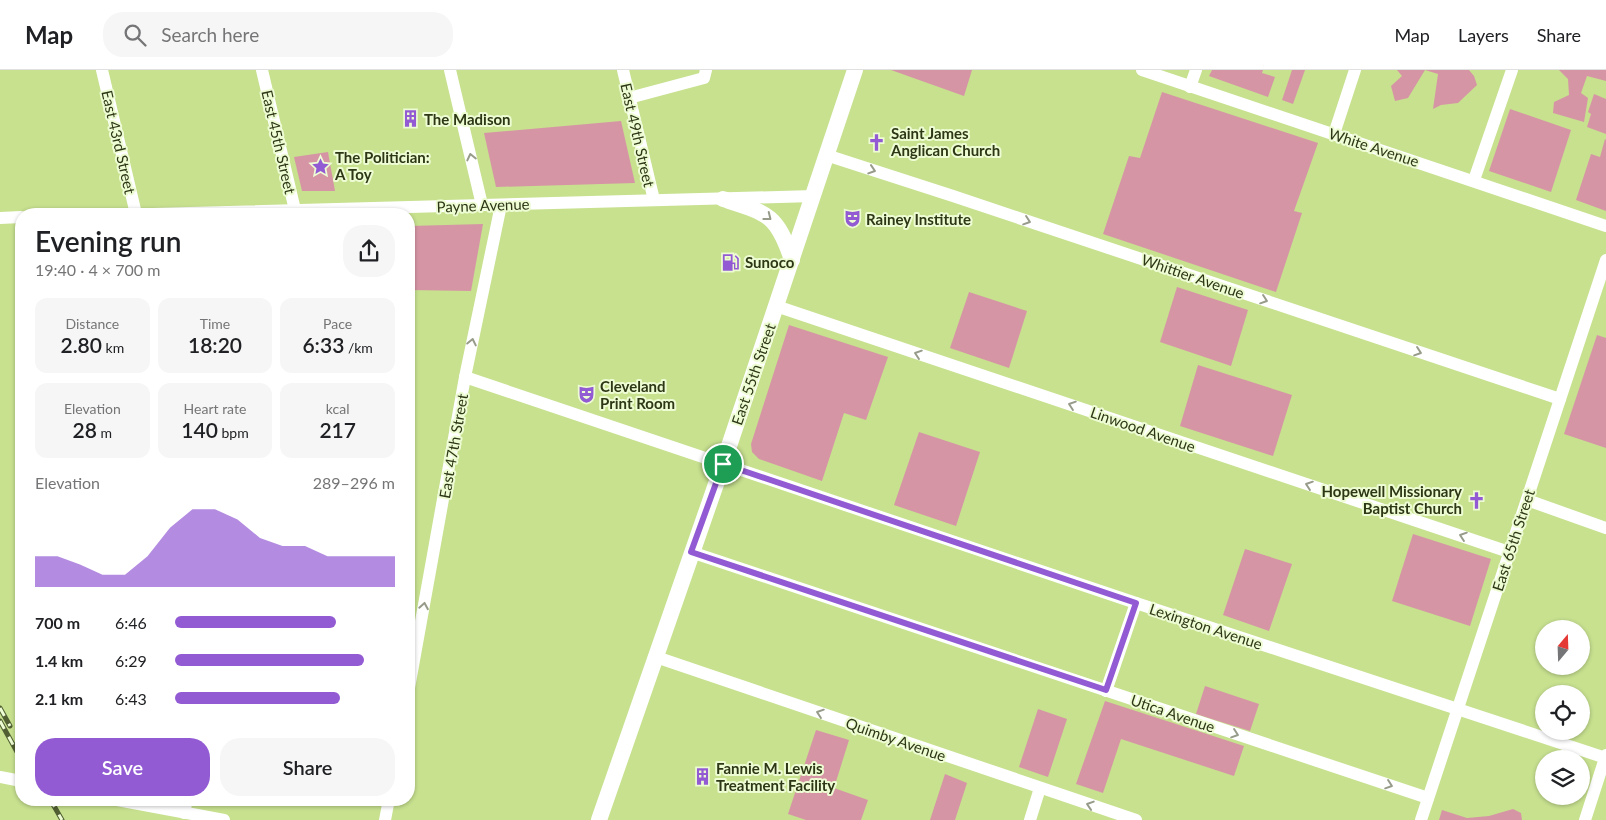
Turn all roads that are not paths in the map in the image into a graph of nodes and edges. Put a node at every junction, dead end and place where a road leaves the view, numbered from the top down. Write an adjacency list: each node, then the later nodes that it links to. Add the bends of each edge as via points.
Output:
1 (102, 70): 21 (street, East 43rd Street)
2 (262, 70): 22 (street, East 45th Street)
3 (450, 70): 20 (street, one-way to 3)
4 (623, 70): 12 (street, East 49th Street)
5 (706, 70): 12 (street, via 704,78)
6 (855, 70): 14 (main road, East 55th Street)
7 (1142, 70): 11 (street, White Avenue)
8 (1196, 70): 11 (street)
9 (1355, 70): 13 (street)
10 (1512, 70): 15 (street)
11 (1190, 87): 13 (street, White Avenue)
12 (629, 98): 18 (street, East 49th Street)
13 (1334, 134): 15 (street, White Avenue)
14 (826, 155): 16 (main road, East 55th Street); 31 (street, Whittier Avenue, one-way to 31)
15 (1474, 180): 26 (street, White Avenue)
16 (814, 196): 17 (street, Payne Avenue); 27 (main road, East 55th Street)
17 (724, 199): 18 (street, Payne Avenue); 27 (main road, one-way to 27, via 755,209 772,219)
18 (654, 200): 19 (street, Payne Avenue)
19 (501, 204): 20 (street, Payne Avenue); 30 (street, East 47th Street, one-way to 19)
20 (482, 205): 23 (street, Payne Avenue)
21 (135, 208)
22 (294, 208)
23 (402, 208)
24 (15, 217): 25 (street)
25 (0, 218)
26 (1606, 226)
27 (792, 260): 29 (main road, East 55th Street)
28 (1606, 260): 31 (street, East 65th Street)
29 (776, 306): 32 (main road, East 55th Street); 36 (street, Linwood Avenue, one-way to 29)
30 (465, 377): 32 (street, Lexington Avenue); 38 (street, East 47th Street, one-way to 30)
31 (1560, 400): 33 (street, East 65th Street)
32 (723, 464): 35 (main road, East 55th Street); 37 (street, Lexington Avenue)
33 (1527, 500): 34 (street); 36 (street, East 65th Street)
34 (1606, 528)
35 (691, 552): 39 (main road, East 55th Street); 40 (street, Utica Avenue)
36 (1509, 552): 41 (street, East 65th Street)
37 (1136, 603): 40 (street); 41 (street, Lexington Avenue)
38 (415, 655)
39 (656, 657): 45 (street, Quimby Avenue, one-way to 39); 53 (main road, East 55th Street)
40 (1106, 690): 46 (street, Utica Avenue, one-way to 46)
41 (1457, 709): 42 (street, Lexington Avenue); 46 (street, East 65th Street)
42 (1606, 757): 57 (street)
43 (0, 777): 44 (street)
44 (15, 780)
45 (1040, 788): 54 (street); 55 (street, Quimby Avenue, one-way to 45)
46 (1428, 798): 56 (street, East 65th Street)
47 (148, 806): 50 (street)
48 (186, 806): 50 (street)
49 (388, 806): 52 (street)
50 (184, 813): 51 (street)
51 (224, 820)
52 (385, 820)
53 (600, 820)
54 (1030, 820)
55 (1136, 820)
56 (1421, 820)
57 (1585, 820)

